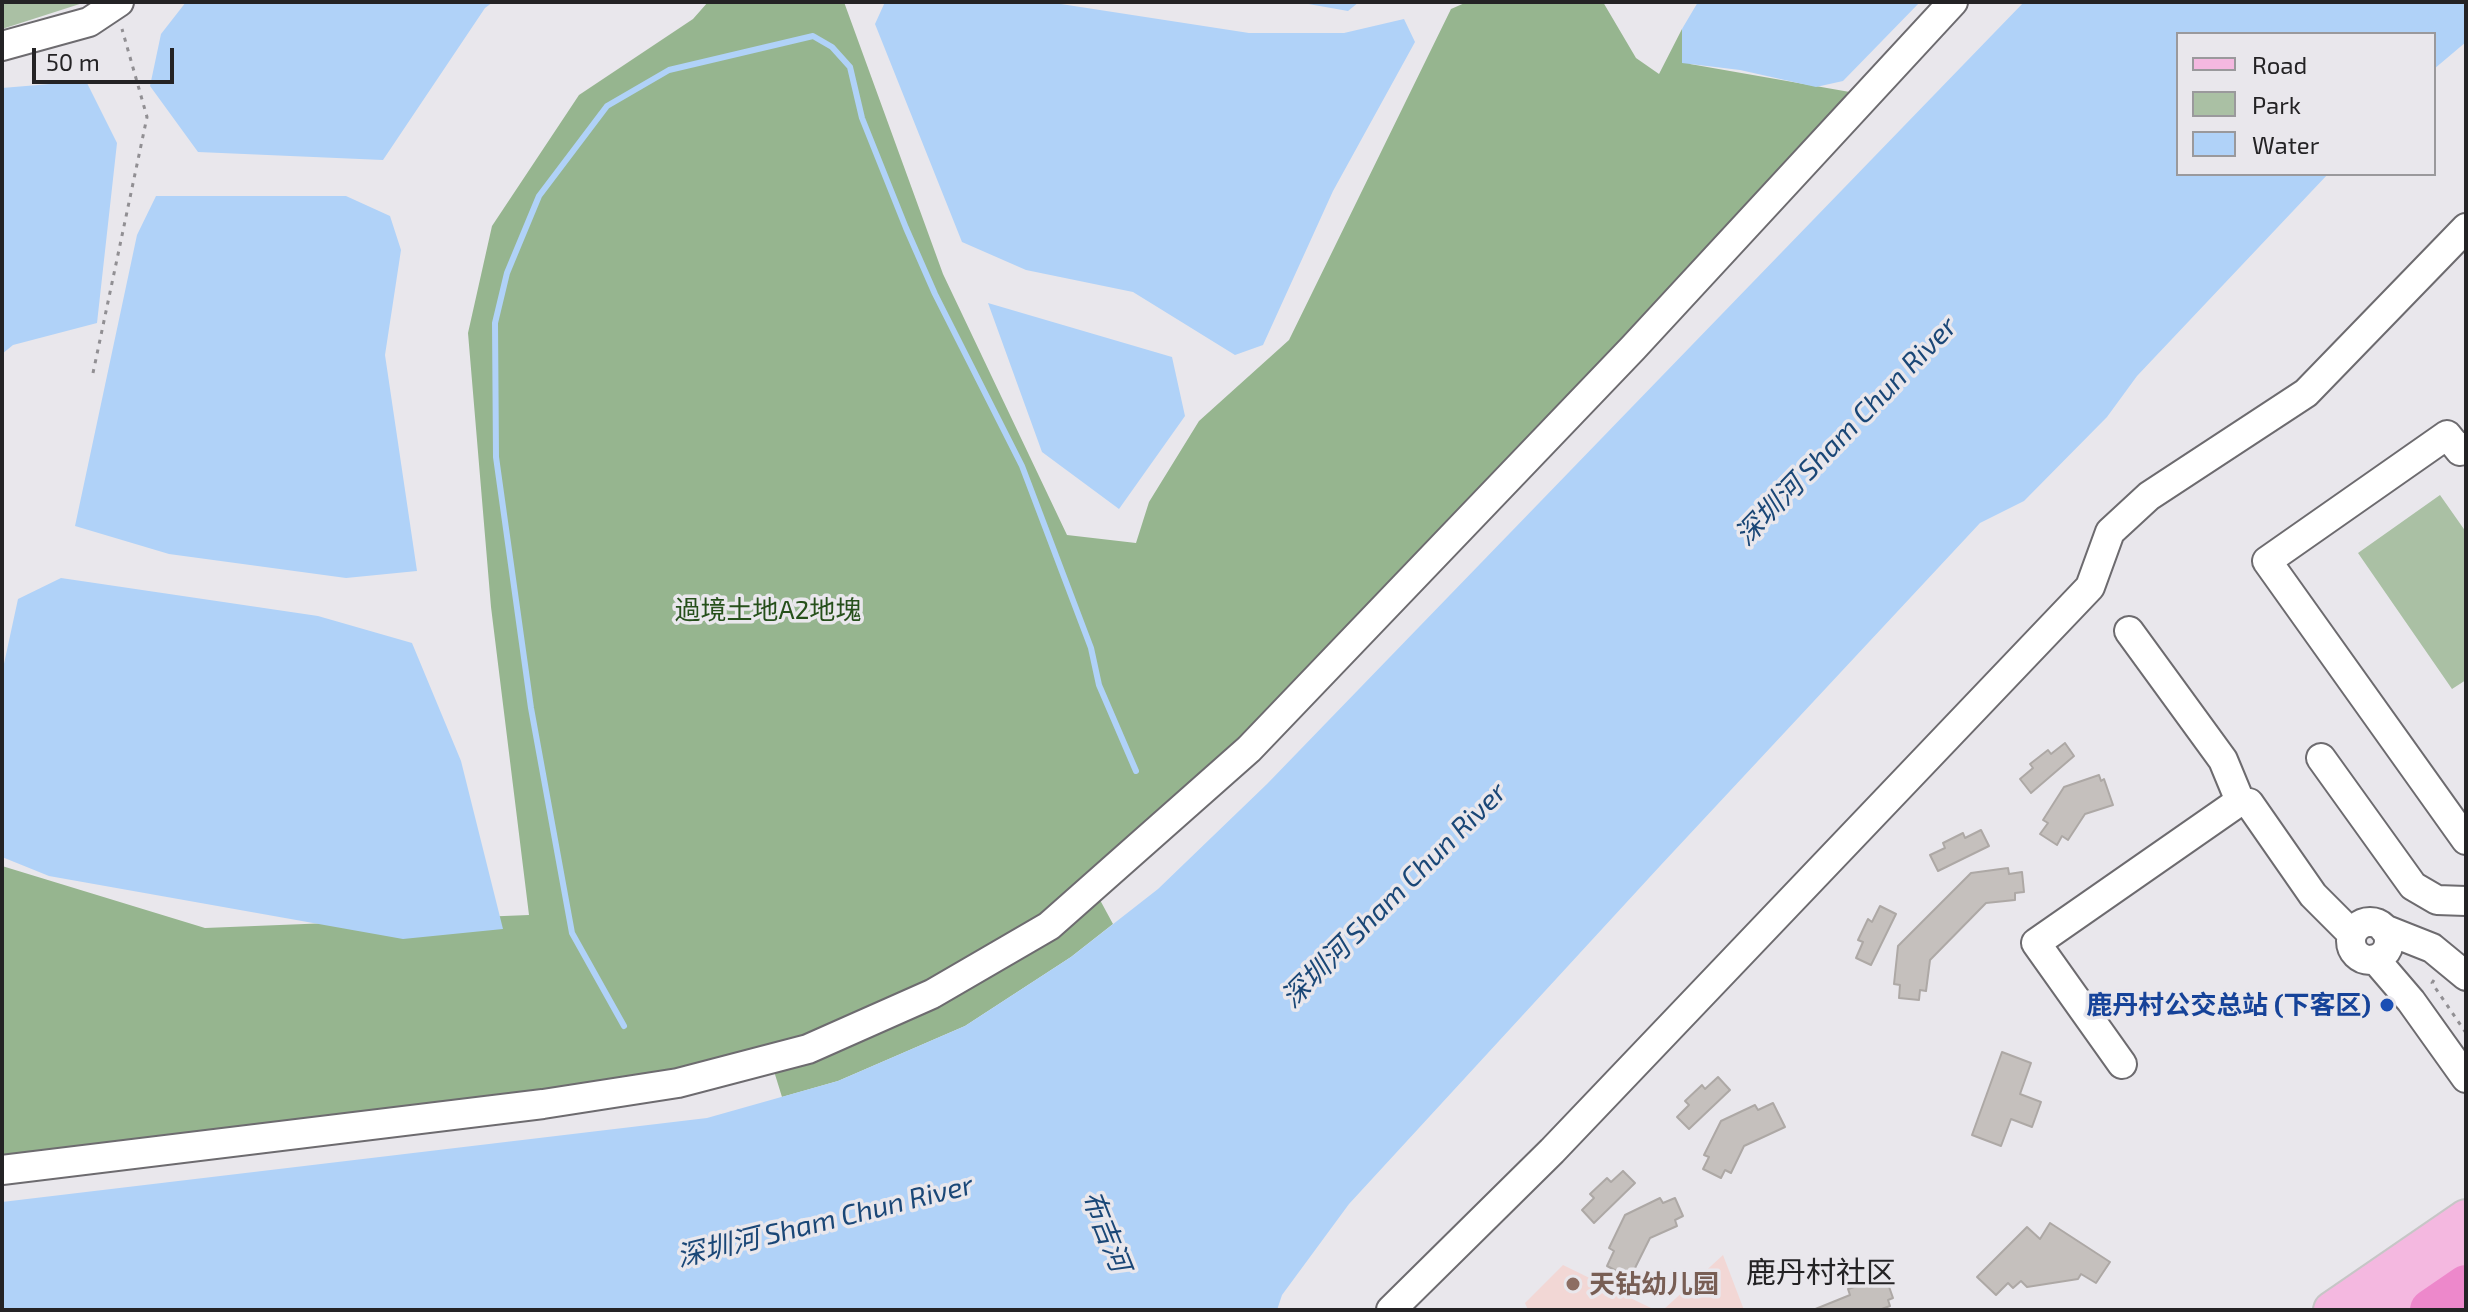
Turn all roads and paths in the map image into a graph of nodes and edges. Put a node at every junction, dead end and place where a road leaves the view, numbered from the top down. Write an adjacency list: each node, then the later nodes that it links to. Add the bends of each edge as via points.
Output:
1 (1953, 2): 19 (street, via 1249,749 1049,926 932,994 808,1049 678,1083)
2 (117, 4): 3 (street, via 89,22); 5 (path, via 147,117)
3 (2, 46)
4 (2466, 228): 22 (street, via 2306,393 2149,496 2110,532 2090,587 1627,1073)
5 (93, 373)
6 (2464, 452): 10 (street, via 2447,435 2267,561)
7 (2129, 631): 9 (street, via 2223,760)
8 (2321, 758): 11 (street, via 2413,886 2437,900)
9 (2240, 801): 12 (street, via 2249,803 2313,895 2352,934 2354,952 2363,959); 17 (street, via 2036,943)
10 (2466, 840)
11 (2466, 901)
12 (2381, 947): 13 (street, via 2432,948); 14 (street, via 2401,961); 18 (street, via 2411,1001)
13 (2466, 976)
14 (2440, 1005): 15 (path); 16 (street)
15 (2466, 1033)
16 (2466, 1050)
17 (2122, 1064)
18 (2466, 1078)
19 (2, 1170)
20 (2466, 1218): 23 (main road)
21 (2460, 1269): 24 (main road); 25 (highway)
22 (1391, 1310)
23 (2332, 1310)
24 (2384, 1310)
25 (2431, 1310)

